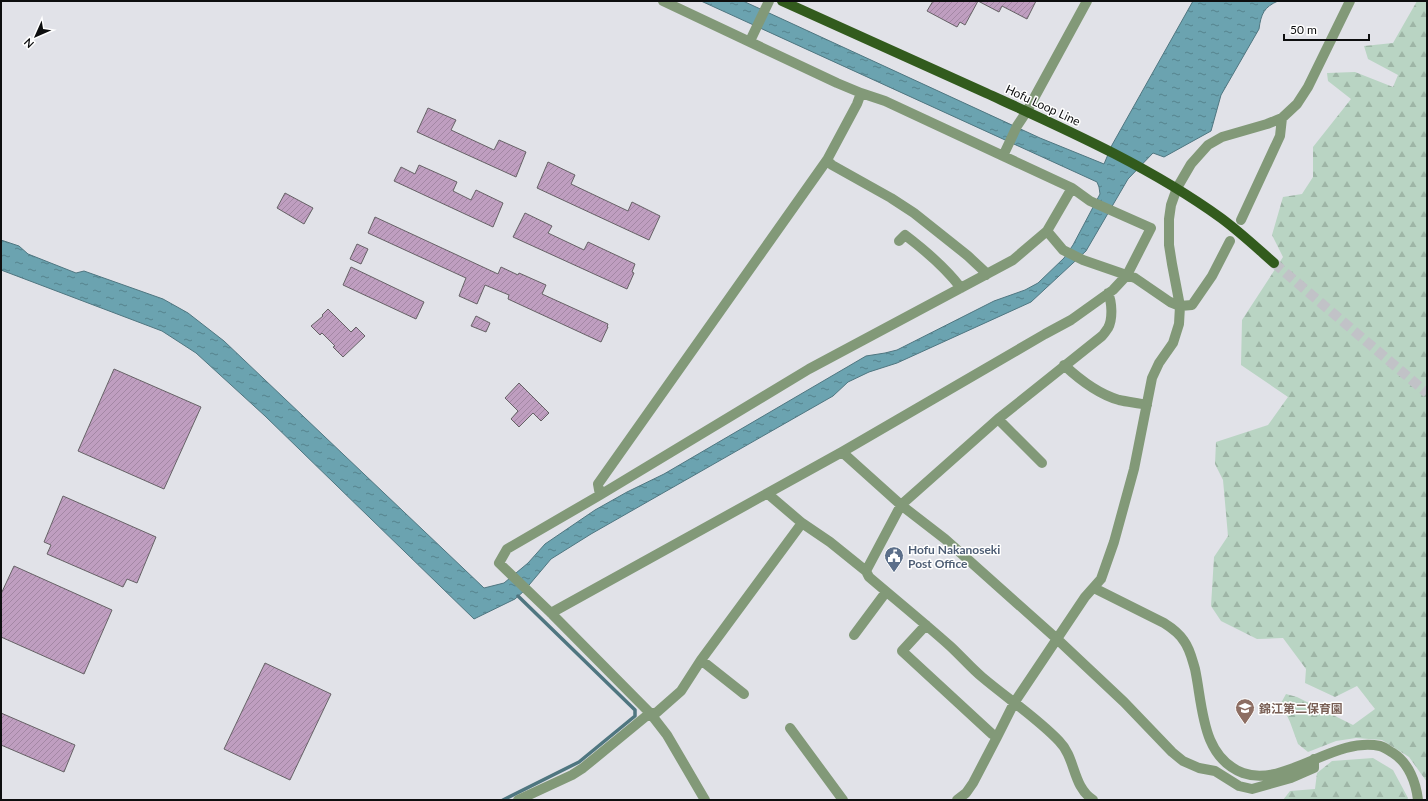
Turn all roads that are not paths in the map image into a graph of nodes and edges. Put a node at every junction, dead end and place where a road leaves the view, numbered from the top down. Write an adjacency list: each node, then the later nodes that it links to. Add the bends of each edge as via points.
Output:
1 (663, 1): 6 (street)
2 (769, 1): 6 (street)
3 (782, 1): 8 (main road, Hofu Loop Line)
4 (1087, 1): 8 (street)
5 (1350, 1): 9 (street, via 1308,87 1297,104)
6 (751, 38): 7 (street)
7 (861, 93): 10 (street, via 885,101); 11 (street)
8 (1027, 111): 10 (street); 13 (main road, Hofu Loop Line, via 1143,168)
9 (1282, 118): 13 (street, via 1208,145 1191,164); 14 (street, via 1280,136)
10 (1004, 154): 12 (street)
11 (827, 160): 19 (street, via 914,213 968,256); 30 (street, via 598,484)
12 (1072, 188): 15 (street); 20 (street, via 1090,201 1151,228)
13 (1177, 188): 18 (main road, Hofu Loop Line, via 1248,239); 23 (street, via 1169,219 1169,245)
14 (1241, 220)
15 (1047, 231): 19 (street, via 1013,260); 20 (street, via 1063,250 1083,260)
16 (899, 242): 21 (street, via 905,235 931,255)
17 (1230, 242): 23 (street, via 1212,276 1192,305)
18 (1274, 263)
19 (986, 275): 21 (street)
20 (1127, 275): 22 (street); 23 (street)
21 (961, 288): 30 (street, via 809,369)
22 (1108, 293): 24 (street, via 1111,300 1108,328 1102,336); 27 (street, via 1071,320)
23 (1180, 306): 25 (street, via 1179,324 1173,343 1152,378)
24 (1064, 365): 25 (street, via 1085,383 1106,395); 26 (street)
25 (1147, 405): 34 (street, via 1134,469 1114,542 1101,579)
26 (998, 419): 28 (street); 31 (street)
27 (842, 452): 29 (street); 31 (street)
28 (1042, 463)
29 (768, 494): 32 (street); 36 (street)
30 (600, 495): 36 (street, via 508,549 499,563)
31 (901, 505): 33 (street); 39 (street, via 945,539)
32 (802, 523): 33 (street); 40 (street)
33 (866, 571): 35 (street)
34 (1094, 588): 39 (street); 46 (street, via 1164,622 1184,641 1191,654 1208,735 1216,752 1227,764 1244,773 1265,776 1289,770)
35 (886, 592): 37 (street); 38 (street)
36 (551, 613): 43 (street)
37 (926, 625): 42 (street); 45 (street, via 902,651)
38 (854, 635)
39 (1057, 639): 42 (street); 46 (street, via 1183,761 1215,772 1239,786 1252,789 1291,778 1314,768)
40 (701, 660): 41 (street); 43 (street, via 681,691 656,713)
41 (744, 694)
42 (1014, 703): 45 (street); 51 (street, via 1048,729 1063,745 1069,754 1081,789)
43 (650, 713): 47 (street, via 583,768); 48 (street, via 667,735)
44 (790, 728): 49 (street)
45 (998, 737): 50 (street, via 966,793)
46 (1314, 759): 52 (street, via 1339,749 1362,744 1382,746 1398,756 1410,772)
47 (518, 800)
48 (705, 800)
49 (843, 800)
50 (957, 800)
51 (1094, 800)
52 (1418, 800)

